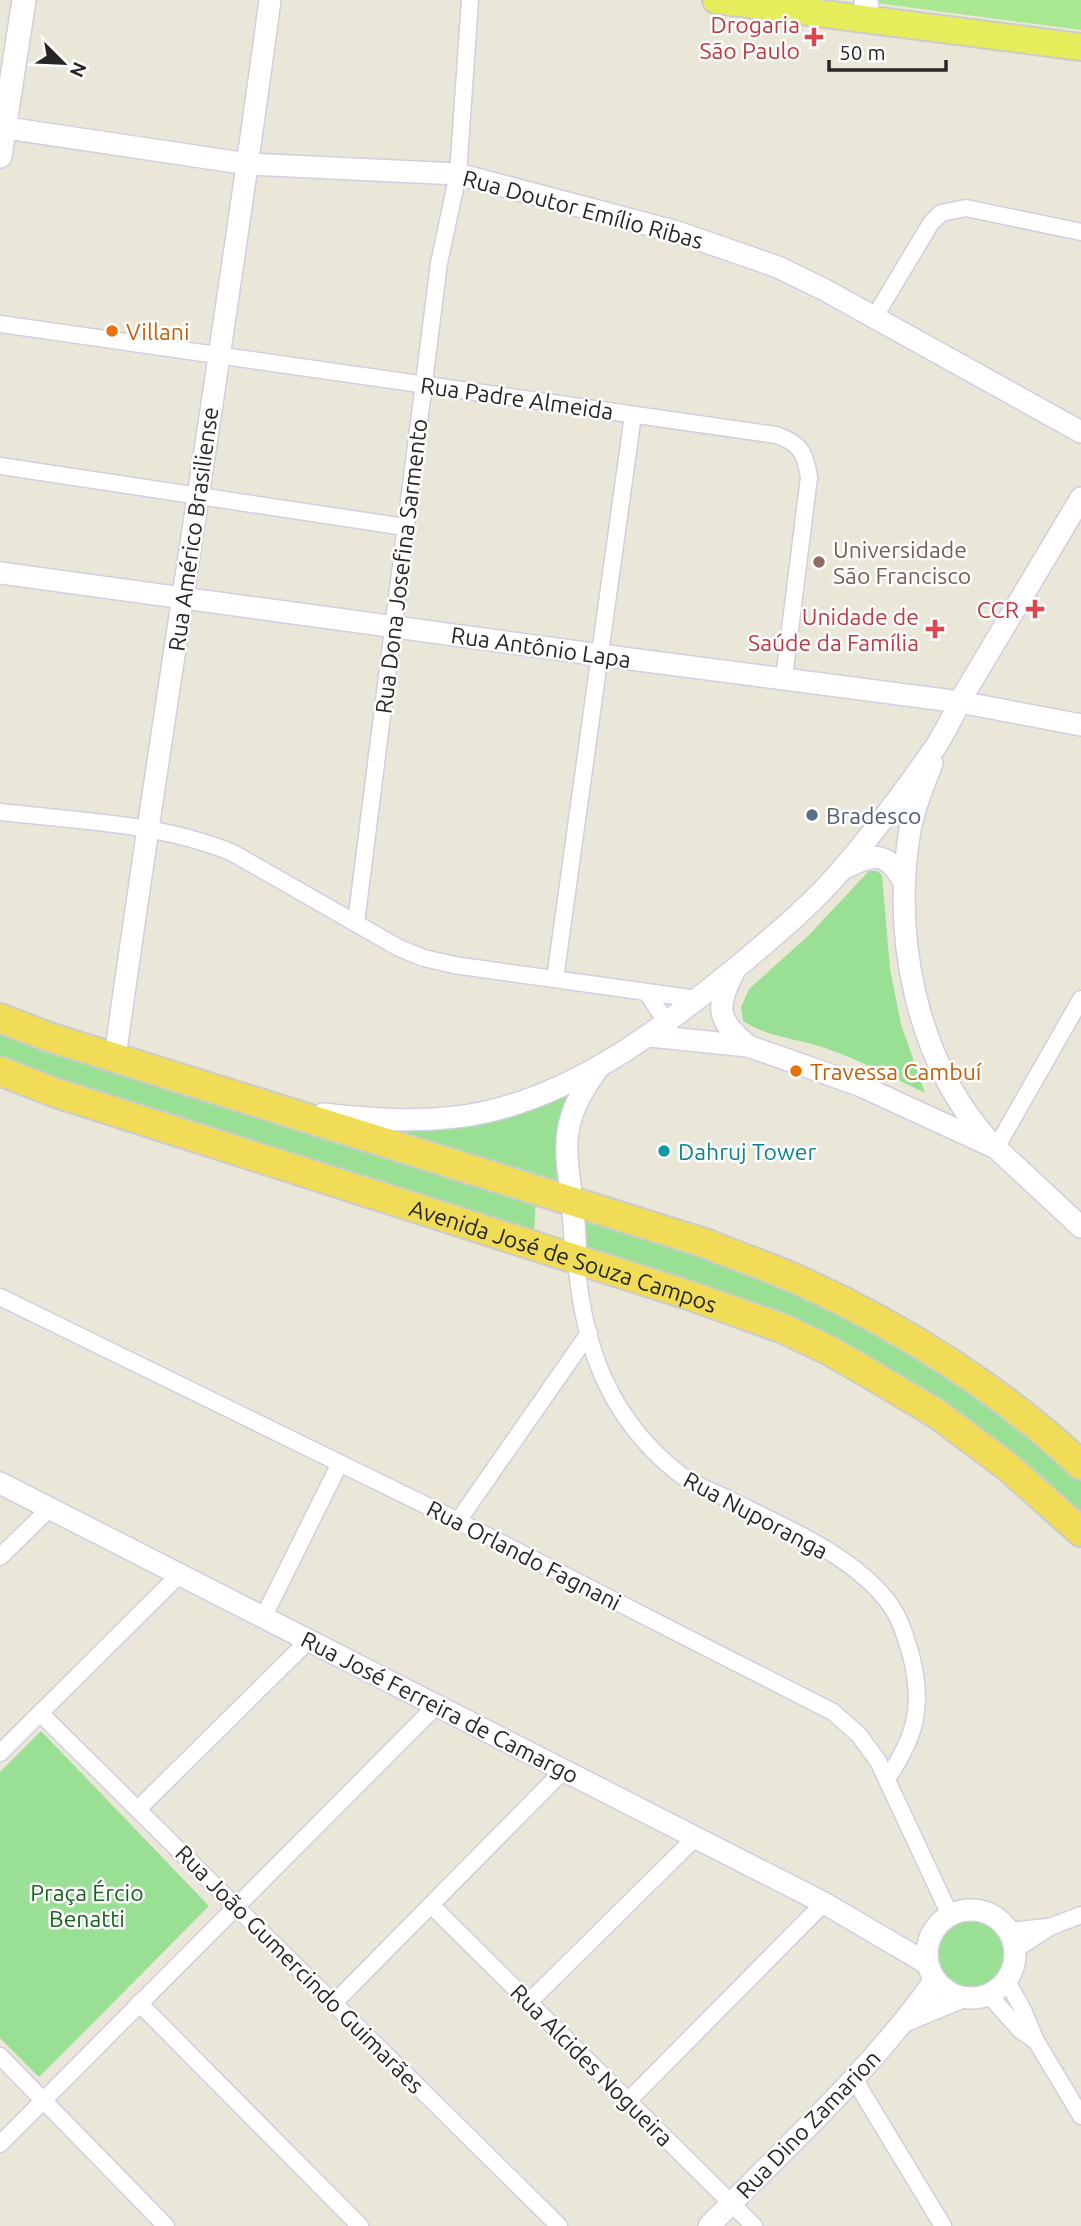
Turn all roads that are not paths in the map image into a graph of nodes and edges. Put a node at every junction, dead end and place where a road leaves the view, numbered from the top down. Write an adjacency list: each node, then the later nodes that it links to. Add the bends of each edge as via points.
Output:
1 (24, 0): 7 (main road)
2 (270, 0): 9 (street, Rua Américo Brasiliense)
3 (470, 0): 10 (street, Rua Dona Josefina Sarmento)
4 (716, 0): 5 (main road)
5 (866, 9): 6 (main road)
6 (1081, 47)
7 (2, 127): 8 (main road); 9 (street, Rua Doutor Emílio Ribas)
8 (0, 156)
9 (248, 164): 10 (street, Rua Doutor Emílio Ribas); 14 (street, Rua Américo Brasiliense)
10 (458, 174): 12 (street, Rua Doutor Emílio Ribas, via 701,240 778,267); 15 (street, Rua Dona Josefina Sarmento, via 439,263)
11 (1081, 232): 12 (street, via 966,208 941,213)
12 (874, 318): 17 (street, Rua Doutor Emílio Ribas)
13 (0, 324): 14 (street, Rua Padre Almeida)
14 (219, 357): 15 (street, Rua Padre Almeida); 19 (street, Rua Américo Brasiliense)
15 (424, 383): 16 (street, Rua Padre Almeida); 21 (street, Rua Dona Josefina Sarmento)
16 (633, 415): 25 (street); 26 (street, Rua Padre Almeida, via 776,435 790,440 806,459 809,477)
17 (1081, 432)
18 (0, 466): 19 (street)
19 (198, 495): 21 (street); 23 (street, Rua Américo Brasiliense)
20 (1081, 498): 27 (street)
21 (405, 527): 24 (street, Rua Dona Josefina Sarmento)
22 (0, 572): 23 (street, Rua Antônio Lapa)
23 (184, 598): 24 (street, Rua Antônio Lapa); 31 (street, Rua Américo Brasiliense)
24 (393, 626): 25 (street, Rua Antônio Lapa); 34 (street, Rua Dona Josefina Sarmento)
25 (600, 656): 26 (street, Rua Antônio Lapa); 36 (street)
26 (784, 678): 27 (street, Rua Antônio Lapa)
27 (960, 702): 28 (street, Rua Antônio Lapa); 29 (street)
28 (1081, 725)
29 (941, 738): 32 (street); 33 (street, via 911,828)
30 (0, 812): 31 (street)
31 (147, 828): 34 (street, via 233,853); 43 (street, Rua Américo Brasiliense)
32 (844, 868): 33 (street, via 877,857 895,866); 35 (street, via 809,905)
33 (904, 882): 46 (street, via 915,993)
34 (356, 923): 36 (street, via 424,958)
35 (736, 967): 38 (street); 42 (street, via 725,989 722,1017)
36 (555, 979): 37 (street)
37 (647, 993): 38 (street); 41 (street, via 661,1014)
38 (697, 999): 41 (street)
39 (1081, 999): 49 (street)
40 (0, 1018): 43 (highway)
41 (657, 1031): 42 (street); 44 (street)
42 (748, 1046): 48 (street, via 832,1074)
43 (115, 1057): 47 (highway)
44 (599, 1066): 47 (street, via 529,1099 442,1119 378,1120); 50 (street, Rua Nuporanga, via 580,1093 567,1132)
45 (0, 1071): 52 (highway, Avenida José de Souza Campos, via 53,1092)
46 (948, 1084): 48 (street, via 946,1099); 49 (street)
47 (279, 1110): 50 (highway)
48 (930, 1117): 49 (street)
49 (996, 1148): 51 (street)
50 (572, 1202): 52 (street, Rua Nuporanga); 56 (highway, via 705,1244 805,1283 852,1307 965,1372 1015,1407)
51 (1081, 1227)
52 (576, 1259): 54 (street, Rua Nuporanga); 60 (highway, Avenida José de Souza Campos, via 784,1329 828,1350 937,1414 1008,1467)
53 (0, 1297): 55 (street, Rua Orlando Fagnani)
54 (589, 1333): 59 (street); 69 (street, Rua Nuporanga, via 595,1359 620,1412 672,1468 829,1553 865,1577 891,1606 906,1637 916,1677 917,1715 911,1738)
55 (341, 1463): 59 (street, Rua Orlando Fagnani); 63 (street)
56 (1081, 1465)
57 (0, 1483): 58 (street, Rua José Ferreira de Camargo)
58 (50, 1508): 61 (street); 62 (street, Rua José Ferreira de Camargo)
59 (458, 1521): 69 (street, Rua Orlando Fagnani, via 833,1712 859,1735)
60 (1081, 1532)
61 (0, 1558)
62 (180, 1574): 63 (street, Rua José Ferreira de Camargo); 66 (street)
63 (264, 1616): 64 (street, Rua José Ferreira de Camargo)
64 (309, 1640): 65 (street, Rua José Ferreira de Camargo); 70 (street)
65 (437, 1705): 68 (street, Rua José Ferreira de Camargo); 73 (street)
66 (40, 1713): 67 (street); 70 (street, Rua João Gumercindo Guimarães)
67 (0, 1753)
68 (564, 1770): 71 (street, Rua José Ferreira de Camargo); 74 (street)
69 (887, 1779): 75 (street, Rua Orlando Fagnani)
70 (138, 1809): 73 (street, Rua João Gumercindo Guimarães)
71 (696, 1837): 72 (street, Rua José Ferreira de Camargo); 84 (street)
72 (824, 1903): 77 (street, Rua José Ferreira de Camargo); 92 (street)
73 (235, 1905): 85 (street); 86 (street, Rua João Gumercindo Guimarães)
74 (431, 1905): 84 (street, Rua Alcides Nogueira); 86 (street)
75 (950, 1915): 78 (street); 79 (street, via 963,1910 989,1913 1001,1921)
76 (1081, 1915): 79 (street)
77 (879, 1933): 78 (street, Rua José Ferreira de Camargo); 80 (street, Rua José Ferreira de Camargo)
78 (931, 1935): 80 (street)
79 (1013, 1940): 81 (street, via 1013,1971)
80 (931, 1972): 83 (street, via 946,1991); 87 (street, Rua Dino Zamarion)
81 (1007, 1981): 82 (street); 88 (street)
82 (989, 1995): 83 (street); 88 (street, via 1012,2023)
83 (960, 1998): 87 (street, Rua Dino Zamarion)
84 (529, 2002): 92 (street, Rua Alcides Nogueira)
85 (139, 2003): 91 (street); 97 (street)
86 (334, 2003): 98 (street, Rua João Gumercindo Guimarães)
87 (905, 2021): 90 (street, Rua Dino Zamarion)
88 (1036, 2041): 93 (street)
89 (0, 2056): 91 (street)
90 (854, 2079): 95 (street, Rua Dino Zamarion); 101 (street)
91 (44, 2099): 94 (street); 96 (street)
92 (628, 2101): 95 (street, Rua Alcides Nogueira)
93 (1081, 2116)
94 (0, 2144)
95 (731, 2203): 99 (street, Rua Dino Zamarion); 100 (street, Rua Alcides Nogueira)
96 (166, 2226)
97 (360, 2226)
98 (559, 2226)
99 (709, 2226)
100 (754, 2226)
101 (943, 2226)

